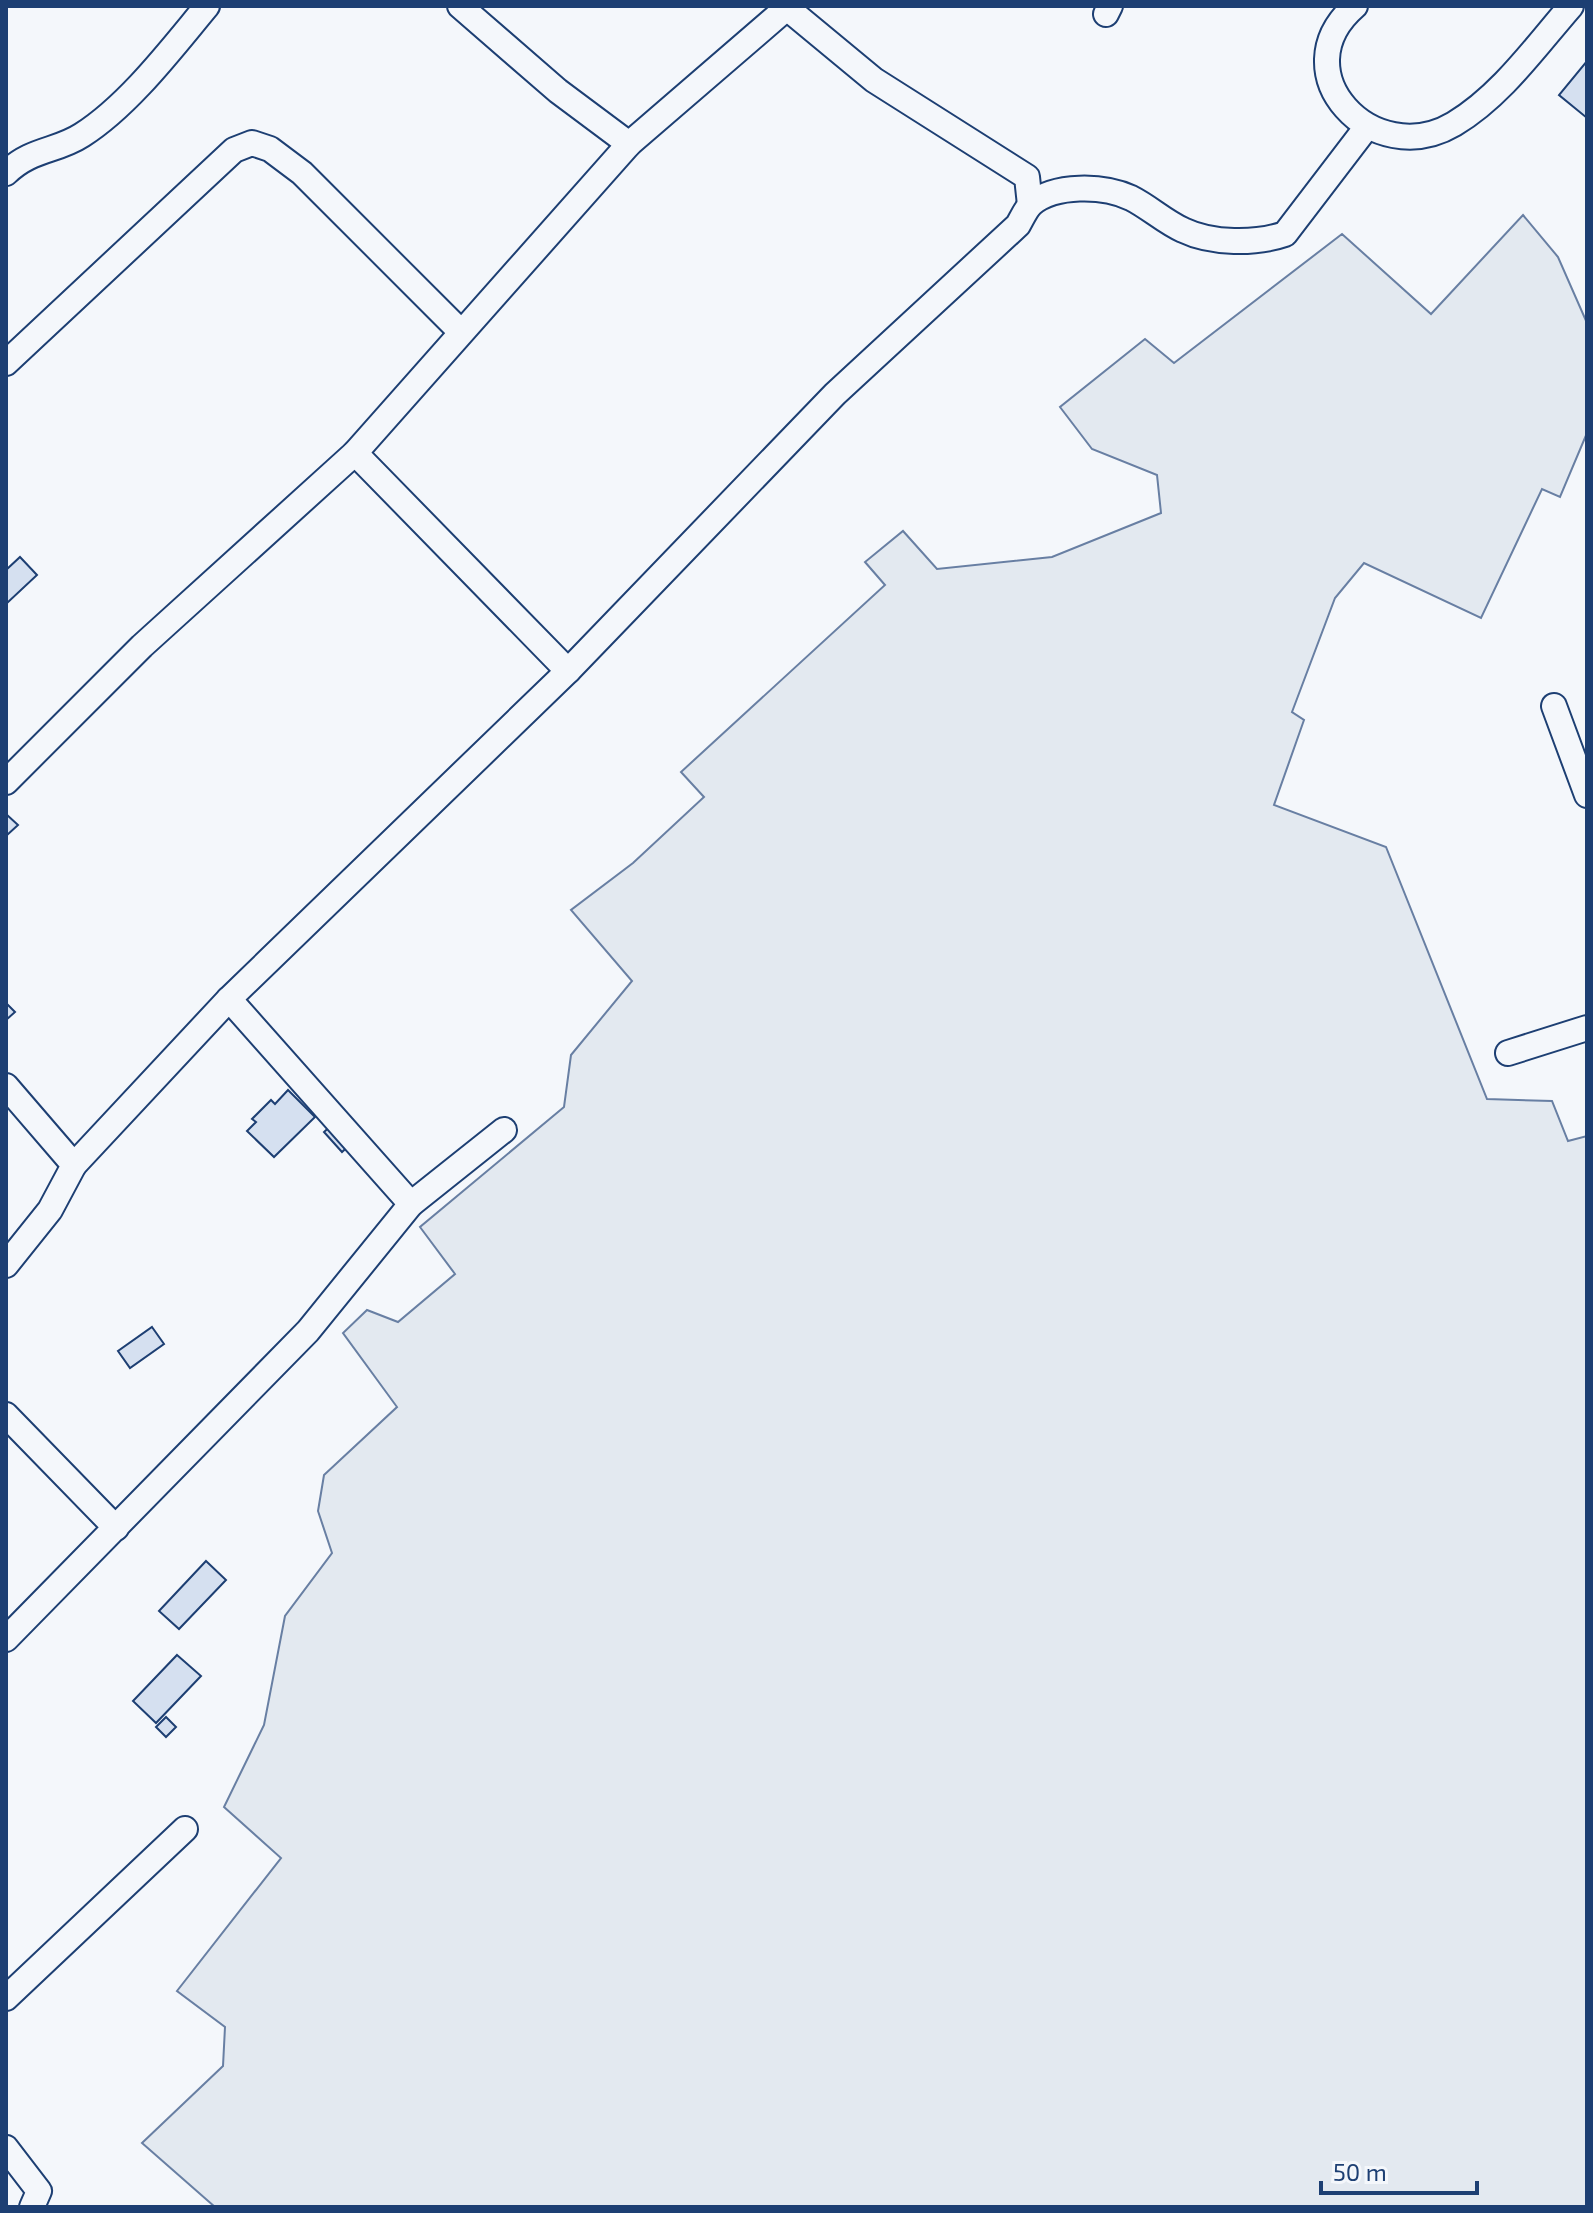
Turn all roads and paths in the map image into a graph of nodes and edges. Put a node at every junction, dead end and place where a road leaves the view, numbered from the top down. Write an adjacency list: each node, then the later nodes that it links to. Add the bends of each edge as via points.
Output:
1 (207, 6): 8 (street, via 100,122)
2 (1355, 6): 6 (street, via 1333,35 1328,76 1333,93)
3 (1571, 6): 6 (street, via 1500,87 1454,124 1416,136)
4 (462, 7): 7 (street, via 558,91)
5 (788, 7): 7 (street); 9 (street, via 874,80)
6 (1366, 128): 10 (street, via 1285,234 1266,240 1184,231 1129,196)
7 (629, 144): 12 (street)
8 (6, 173)
9 (1027, 177): 10 (street); 11 (street)
10 (1057, 190): 11 (street)
11 (1030, 205): 15 (street, via 1018,225 835,394)
12 (461, 332): 13 (street, via 302,173 270,149 252,143 234,150); 14 (street)
13 (6, 363)
14 (355, 453): 15 (street); 17 (street, via 142,646)
15 (568, 671): 19 (street)
16 (1554, 706): 18 (street)
17 (6, 782)
18 (1587, 795)
19 (229, 999): 24 (street); 25 (street)
20 (1587, 1028): 21 (street)
21 (1508, 1053)
22 (6, 1086): 24 (street)
23 (504, 1130): 25 (street)
24 (74, 1165): 26 (street, via 50,1210)
25 (411, 1204): 28 (street, via 308,1331)
26 (6, 1265)
27 (6, 1415): 28 (street)
28 (116, 1528): 29 (street)
29 (6, 1639)
30 (185, 1829): 31 (street)
31 (6, 1998)
32 (6, 2148): 33 (street, via 39,2191)
33 (32, 2207)

